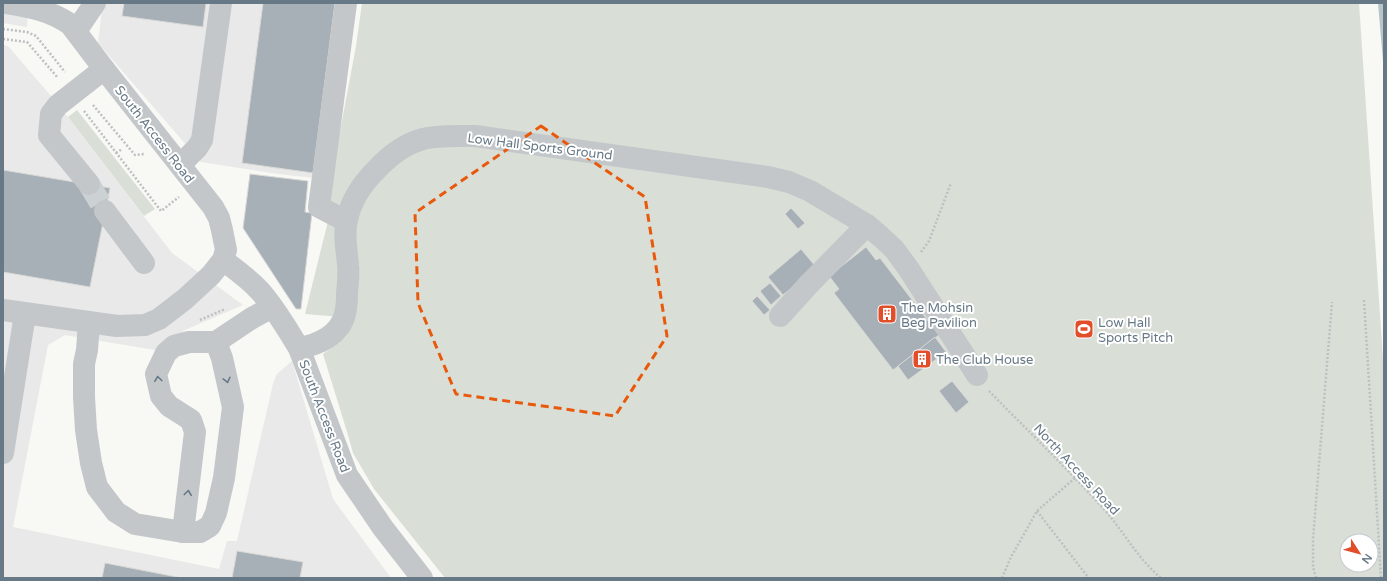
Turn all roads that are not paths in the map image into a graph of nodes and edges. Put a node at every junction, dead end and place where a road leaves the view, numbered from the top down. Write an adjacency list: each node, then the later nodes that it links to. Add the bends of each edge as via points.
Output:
1 (6, 3): 5 (street)
2 (95, 3): 6 (street)
3 (221, 3): 8 (street, via 202,140)
4 (346, 3): 11 (street, via 319,207)
5 (40, 6): 6 (street)
6 (68, 18): 7 (street, South Access Road)
7 (104, 69): 8 (street, South Access Road); 9 (street, via 58,105 51,114 49,135)
8 (180, 165): 13 (street, South Access Road, via 219,218 226,250)
9 (89, 184)
10 (105, 211): 14 (street)
11 (346, 220): 12 (street, Low Hall Sports Ground, via 352,201 365,182 385,160 402,147 424,138 475,136 768,177 810,191); 21 (street, Low Hall Sports Ground, via 345,242 349,267 346,314 329,337)
12 (867, 225): 18 (street); 22 (street, Low Hall Sports Ground, via 894,249 908,268)
13 (222, 260): 15 (street, South Access Road, via 250,281); 19 (street, via 211,275 159,320 145,325)
14 (144, 263)
15 (272, 307): 20 (street); 21 (street, South Access Road)
16 (3, 310): 17 (street)
17 (25, 314): 19 (street); 23 (street)
18 (780, 316)
19 (89, 323): 24 (street, via 84,364 84,397 86,430 97,487 116,512 135,524)
20 (216, 342): 24 (street, one-way to 24, via 233,407 224,478 216,513 210,526 200,532); 24 (street, one-way to 20, via 195,432 191,420 160,396 156,374 166,353 174,346 189,342)
21 (299, 348): 25 (street, South Access Road, via 347,475 383,528)
22 (977, 375)
23 (3, 453)
24 (183, 532)
25 (422, 578)

